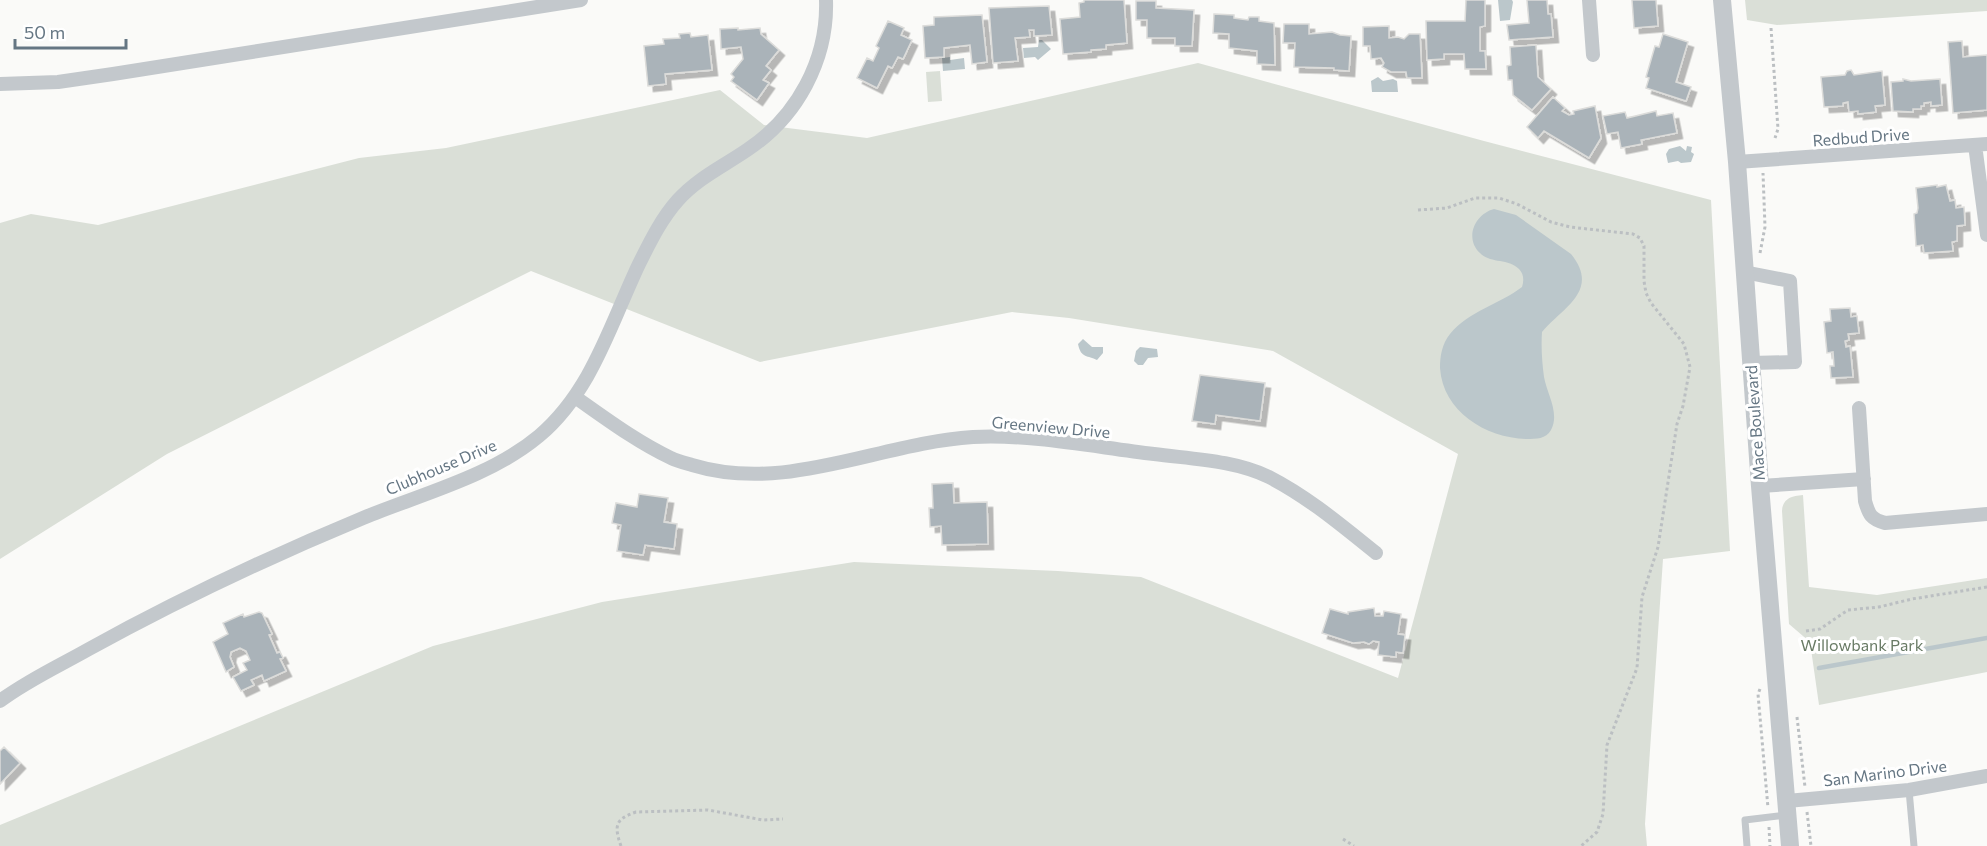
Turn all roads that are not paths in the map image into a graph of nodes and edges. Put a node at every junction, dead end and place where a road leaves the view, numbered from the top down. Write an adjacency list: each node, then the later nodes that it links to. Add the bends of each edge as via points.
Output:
1 (581, 0): 6 (street, via 124,73 58,82)
2 (826, 0): 12 (street, Clubhouse Drive, via 821,49 801,95 760,141 709,172 676,202 647,249 594,365)
3 (1589, 0): 5 (street)
4 (1722, 0): 8 (street, Mace Boulevard)
5 (1593, 55)
6 (0, 84)
7 (1981, 145): 8 (street, Redbud Drive); 9 (street)
8 (1737, 162): 10 (street, Mace Boulevard)
9 (1987, 235)
10 (1751, 273): 11 (street, Mace Boulevard); 11 (street, via 1790,281 1796,362)
11 (1751, 363): 15 (street, Mace Boulevard)
12 (575, 397): 17 (street, Greenview Drive, via 671,458 712,471 797,472 974,437 1035,439 1233,465 1267,476 1317,506); 18 (street, Clubhouse Drive, via 539,436 487,468 221,580 139,621)
13 (1859, 408): 14 (street)
14 (1864, 479): 15 (street); 16 (street, via 1869,515 1885,523)
15 (1760, 486): 21 (street, Mace Boulevard)
16 (1987, 514)
17 (1376, 553)
18 (0, 701)
19 (1987, 776): 20 (street, San Marino Drive)
20 (1909, 790): 21 (street, San Marino Drive); 24 (lane)
21 (1788, 808): 22 (lane, via 1745,820); 23 (street, Mace Boulevard)
22 (1747, 846)
23 (1790, 846)
24 (1914, 846)

